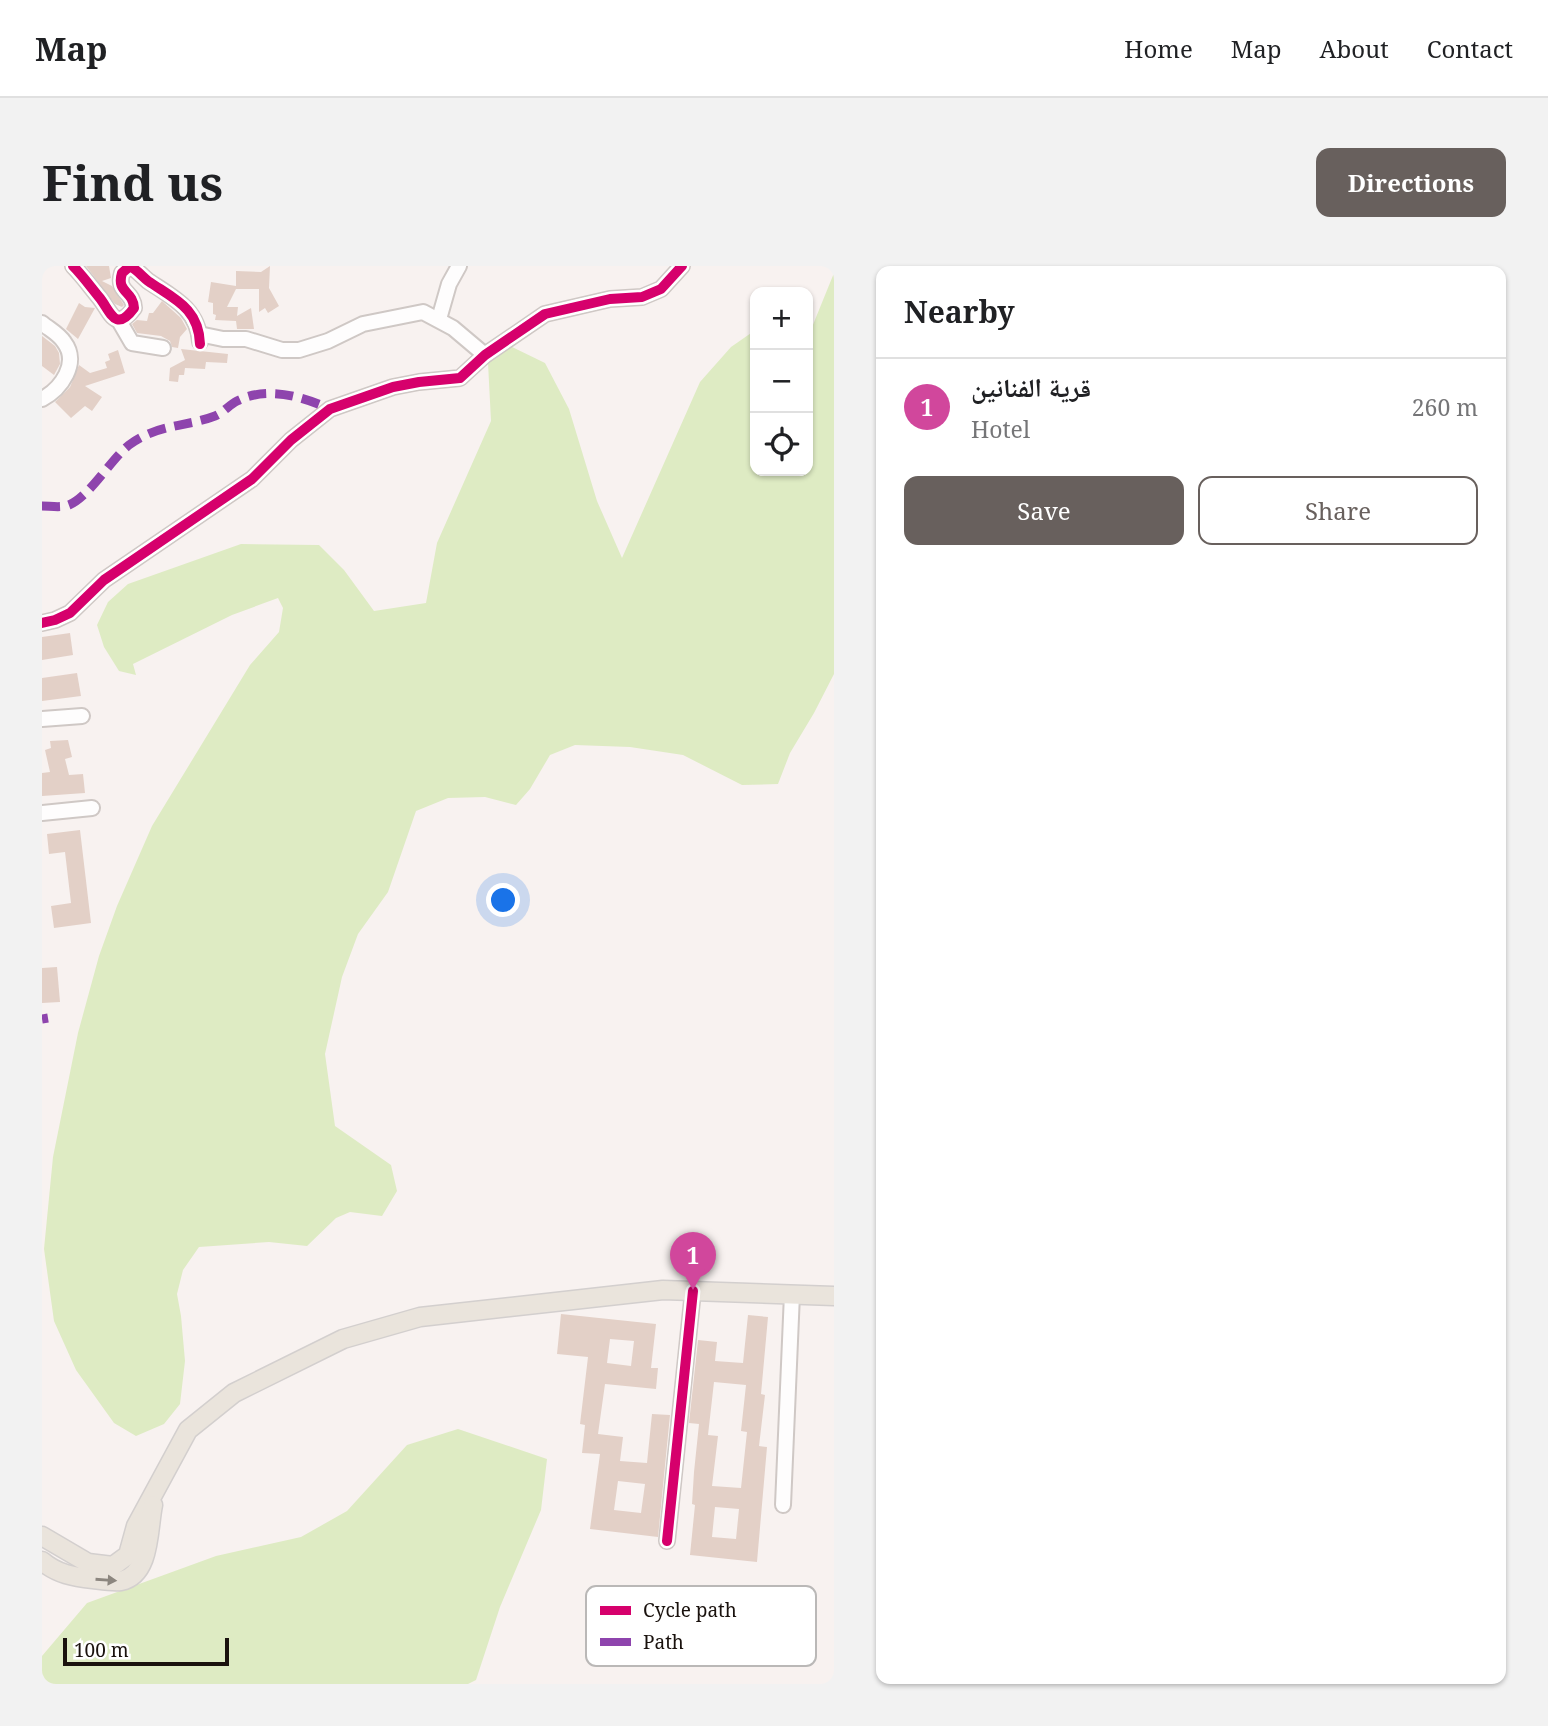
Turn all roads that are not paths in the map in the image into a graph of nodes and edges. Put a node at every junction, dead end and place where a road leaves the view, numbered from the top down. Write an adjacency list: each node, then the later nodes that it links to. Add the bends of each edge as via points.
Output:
1 (73, 266): 6 (street, via 111,318)
2 (130, 266): 5 (street, via 186,308 196,321 200,339 246,339 306,349 375,321 423,312); 6 (street, via 120,282 134,308)
3 (459, 266): 5 (street)
4 (682, 266): 9 (street, via 661,289 642,297 610,299 545,314)
5 (439, 318): 9 (street)
6 (118, 319): 8 (street, via 132,343)
7 (42, 323): 10 (street, via 63,341 70,361 62,382)
8 (163, 348)
9 (485, 355): 11 (street, via 460,378 393,387 330,409 252,479 104,580 70,613)
10 (42, 399)
11 (42, 623)
12 (82, 716): 13 (street)
13 (42, 719)
14 (92, 808): 15 (street)
15 (42, 813)
16 (693, 1291): 17 (main road); 19 (main road, via 663,1290 420,1317 343,1339 234,1393 210,1410 188,1430); 22 (street)
17 (792, 1294): 18 (main road); 20 (street)
18 (834, 1296)
19 (161, 1480): 21 (main road, via 136,1526 128,1555 113,1566 88,1563); 23 (main road, one-way to 19, via 72,1577 121,1581 134,1575 144,1560)
20 (783, 1505)
21 (42, 1536)
22 (667, 1541)
23 (42, 1561)

